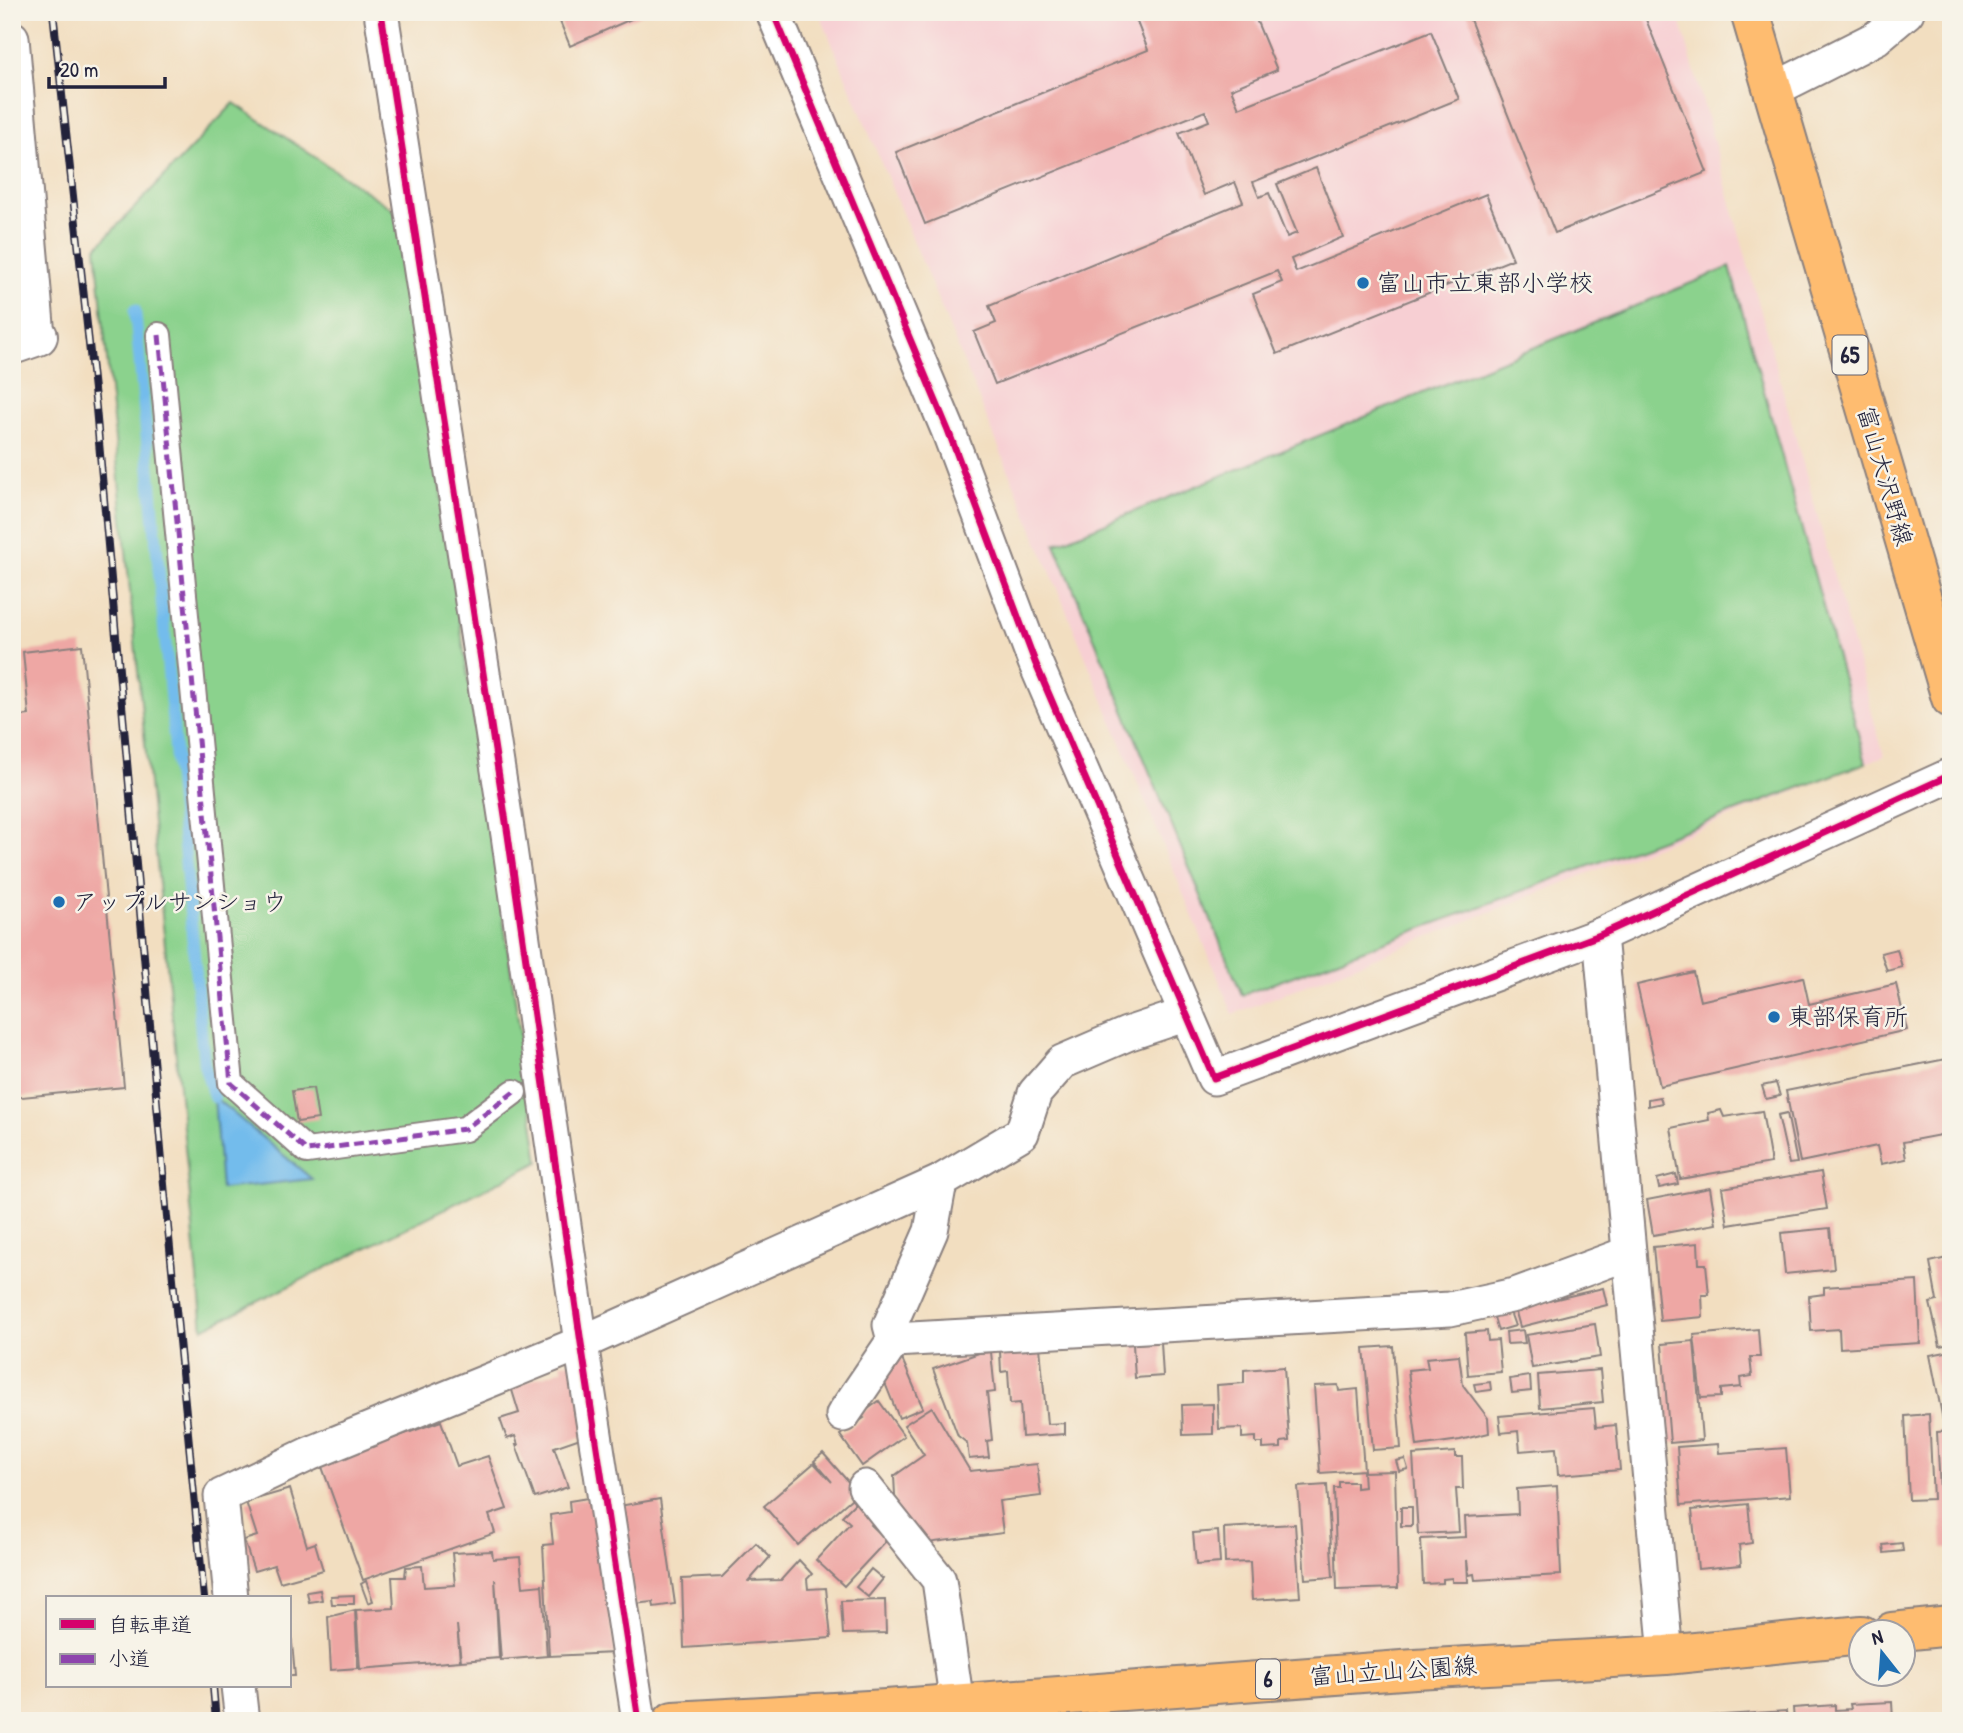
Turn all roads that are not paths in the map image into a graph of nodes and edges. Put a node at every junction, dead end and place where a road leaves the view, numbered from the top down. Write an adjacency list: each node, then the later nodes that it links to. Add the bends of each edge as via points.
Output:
1 (380, 12): 17 (street, via 508,835)
2 (773, 12): 12 (street, via 948,429 1035,662)
3 (1750, 12): 6 (main road, 富山大沢野線 / 65)
4 (1907, 12): 6 (street, via 1876,38)
5 (12, 38): 8 (street)
6 (1773, 90): 9 (main road, 富山大沢野線 / 65)
7 (159, 335): 13 (street, via 231,1083 307,1151 465,1129)
8 (25, 341)
9 (1951, 698)
10 (1951, 775): 11 (street)
11 (1601, 935): 12 (street, via 1214,1078); 15 (street)
12 (1187, 1014): 14 (street, via 1062,1062 1035,1093 1022,1133)
13 (514, 1092)
14 (940, 1182): 16 (street, via 931,1231 890,1325); 17 (street)
15 (1629, 1253): 16 (street, via 1515,1295 1450,1309); 24 (street)
16 (894, 1340): 18 (street)
17 (581, 1342): 20 (street, via 310,1454 221,1496); 29 (street)
18 (843, 1415)
19 (865, 1487): 26 (street, via 939,1580)
20 (230, 1596)
21 (1951, 1626): 22 (main road)
22 (1918, 1629)
23 (1848, 1636): 24 (main road, 富山立山公園線 / 6)
24 (1666, 1655): 26 (main road, 富山立山公園線 / 6)
25 (238, 1688): 28 (street)
26 (957, 1704): 27 (main road, 富山立山公園線 / 6)
27 (889, 1715): 30 (main road, 富山立山公園線 / 6)
28 (242, 1721)
29 (639, 1721)
30 (673, 1721)

